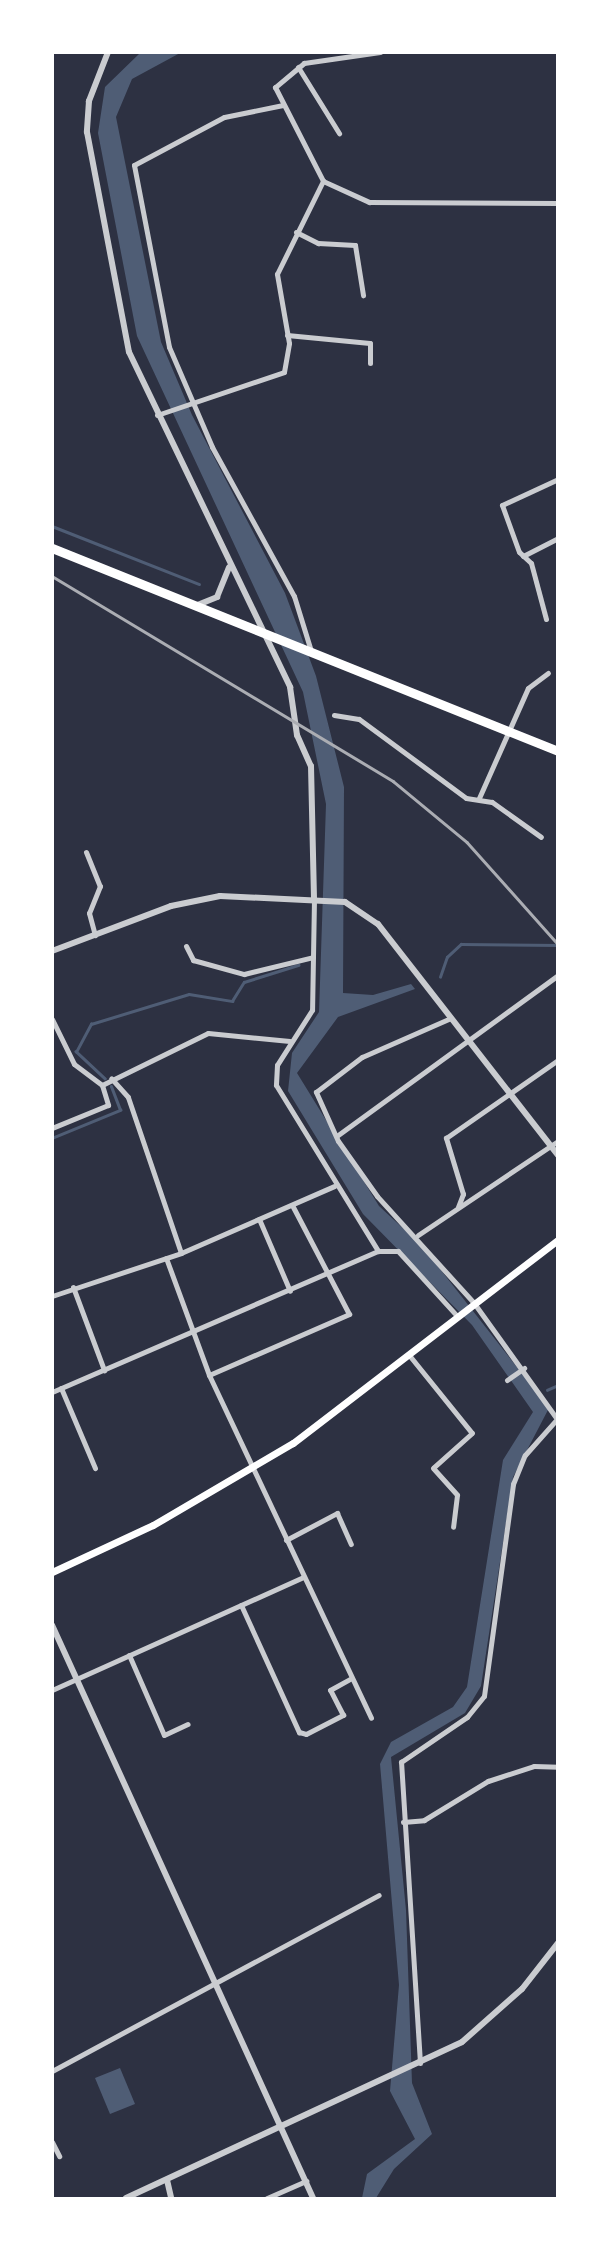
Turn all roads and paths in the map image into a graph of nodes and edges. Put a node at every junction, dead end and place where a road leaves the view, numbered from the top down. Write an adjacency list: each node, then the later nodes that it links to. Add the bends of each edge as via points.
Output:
1 (108, 52): 13 (street, via 89,101 87,132 129,352)
2 (380, 52): 3 (street)
3 (298, 67): 4 (street, via 275,86); 5 (street)
4 (283, 105): 6 (street); 12 (street, via 224,117 134,165 169,347)
5 (339, 133)
6 (323, 181): 7 (street, via 369,202); 8 (street)
7 (558, 203)
8 (296, 232): 9 (street, via 318,243 355,245); 10 (street, via 277,274)
9 (363, 295)
10 (287, 335): 11 (street, via 370,343); 12 (street, via 289,361 281,376)
11 (370, 363)
12 (189, 400): 13 (street); 22 (street, via 294,596)
13 (160, 414): 18 (street)
14 (558, 479): 17 (street, via 502,505)
15 (558, 538): 17 (street)
16 (52, 548): 19 (highway)
17 (523, 556): 20 (street, via 531,563)
18 (229, 567): 19 (street, via 217,597); 21 (street)
19 (195, 606): 21 (highway)
20 (546, 619)
21 (262, 633): 22 (highway); 30 (street, via 290,687 297,735 311,766)
22 (311, 651): 25 (highway)
23 (548, 673): 25 (street, via 528,688)
24 (334, 715): 27 (street, via 359,719 466,797)
25 (506, 730): 26 (highway); 27 (street)
26 (558, 751)
27 (479, 798): 28 (street)
28 (541, 836)
29 (86, 852): 31 (street, via 100,886 89,913)
30 (314, 898): 31 (street, via 220,896); 34 (street); 36 (street, via 345,902 379,924)
31 (95, 935): 33 (street)
32 (186, 946): 34 (street, via 193,960 244,974)
33 (52, 951)
34 (313, 957): 38 (street, via 312,1010)
35 (558, 975): 39 (street)
36 (451, 1018): 39 (street); 45 (street, via 362,1057 316,1092)
37 (52, 1019): 42 (street, via 74,1064)
38 (290, 1041): 41 (street, via 208,1033); 49 (street, via 277,1065 276,1085)
39 (469, 1041): 43 (street); 45 (street)
40 (558, 1060): 43 (street)
41 (111, 1078): 42 (street); 56 (street, via 128,1097)
42 (102, 1085): 44 (street, via 108,1105)
43 (510, 1095): 47 (street); 51 (street, via 446,1138 463,1194)
44 (52, 1128)
45 (338, 1135): 53 (street, via 377,1196)
46 (558, 1141): 47 (street)
47 (551, 1146): 48 (street); 51 (street)
48 (558, 1155)
49 (334, 1186): 50 (street); 55 (street)
50 (292, 1205): 52 (street); 58 (street)
51 (458, 1207): 53 (street)
52 (259, 1219): 56 (street); 60 (street)
53 (418, 1235): 62 (street)
54 (558, 1240): 62 (main road)
55 (378, 1251): 58 (street); 63 (street, via 398,1251)
56 (181, 1253): 57 (street)
57 (166, 1258): 59 (street); 64 (street)
58 (328, 1273): 60 (street); 68 (street, via 349,1314)
59 (73, 1287): 61 (street); 67 (street)
60 (290, 1291): 64 (street)
61 (52, 1296)
62 (473, 1304): 63 (main road); 66 (street)
63 (459, 1316): 65 (main road)
64 (192, 1333): 67 (street); 68 (street)
65 (409, 1355): 76 (main road); 77 (street, via 472,1433 433,1468 457,1494)
66 (524, 1368): 69 (street); 72 (street)
67 (104, 1370): 70 (street)
68 (209, 1375): 76 (street)
69 (507, 1380)
70 (61, 1388): 71 (street); 75 (street)
71 (52, 1392)
72 (557, 1419): 73 (street)
73 (553, 1427): 74 (street); 91 (street, via 525,1455 513,1484 484,1696 467,1717 401,1762)
74 (558, 1436)
75 (95, 1468)
76 (256, 1468): 78 (street); 80 (main road)
77 (453, 1527)
78 (286, 1541): 79 (street, via 337,1513); 81 (street)
79 (351, 1544)
80 (52, 1572)
81 (303, 1577): 82 (street); 85 (street)
82 (241, 1605): 84 (street); 85 (street, via 299,1731 306,1734 343,1715 330,1690)
83 (52, 1625): 86 (street)
84 (129, 1655): 86 (street); 89 (street, via 164,1735)
85 (350, 1679): 88 (street)
86 (77, 1680): 87 (street); 94 (street)
87 (52, 1690)
88 (371, 1718)
89 (188, 1724)
90 (558, 1767): 91 (street, via 534,1766 488,1781 425,1821)
91 (403, 1822): 95 (street)
92 (379, 1895): 94 (street)
93 (558, 1943): 95 (street, via 522,1989 461,2042)
94 (215, 1980): 96 (street); 97 (street)
95 (420, 2063): 97 (street)
96 (52, 2071)
97 (280, 2127): 100 (street); 101 (street)
98 (52, 2142): 99 (street)
99 (59, 2156)
100 (167, 2179): 102 (street); 103 (street)
101 (306, 2181): 104 (street); 105 (street)
102 (126, 2199)
103 (172, 2199)
104 (267, 2199)
105 (313, 2199)

